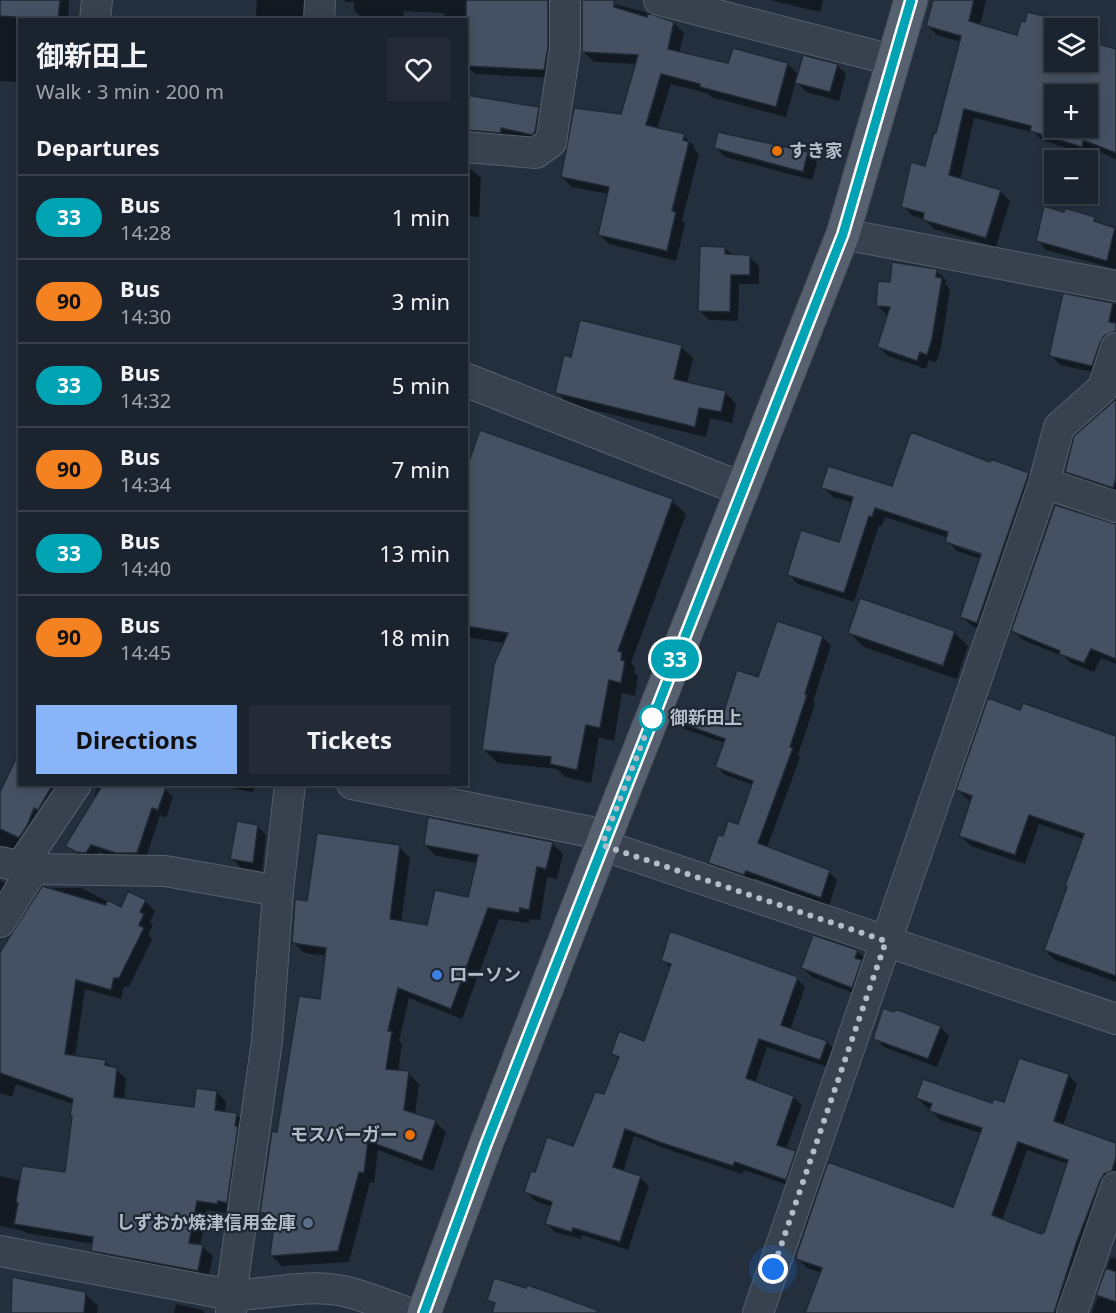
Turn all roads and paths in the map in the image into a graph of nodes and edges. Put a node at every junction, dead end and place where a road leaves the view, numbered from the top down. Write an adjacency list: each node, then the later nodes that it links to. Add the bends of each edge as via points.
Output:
1 (97, 0): 6 (street)
2 (320, 0): 7 (street)
3 (565, 0): 9 (street, via 566,49 551,142 536,153)
4 (659, 0): 8 (street)
5 (911, 0): 8 (main road)
6 (95, 18)
7 (319, 18)
8 (892, 60): 10 (main road)
9 (468, 147)
10 (843, 234): 11 (street); 15 (main road)
11 (1116, 285)
12 (1116, 348): 14 (street, via 1103,388 1059,427)
13 (468, 381): 15 (street)
14 (1044, 483): 16 (street); 24 (street)
15 (742, 489): 20 (main road)
16 (1116, 507)
17 (75, 786): 21 (street)
18 (290, 786): 22 (street)
19 (361, 786): 20 (street)
20 (604, 840): 24 (street); 31 (main road)
21 (18, 865): 22 (street, via 165,871); 23 (street)
22 (278, 891): 29 (street, via 267,1041)
23 (0, 922)
24 (886, 941): 25 (street); 32 (street)
25 (1116, 1019)
26 (1116, 1187): 28 (street)
27 (0, 1251): 29 (street)
28 (1105, 1257): 33 (street)
29 (231, 1304): 30 (street, via 253,1295 306,1288 339,1290)
30 (409, 1313)
31 (424, 1313)
32 (758, 1313)
33 (1072, 1313)

